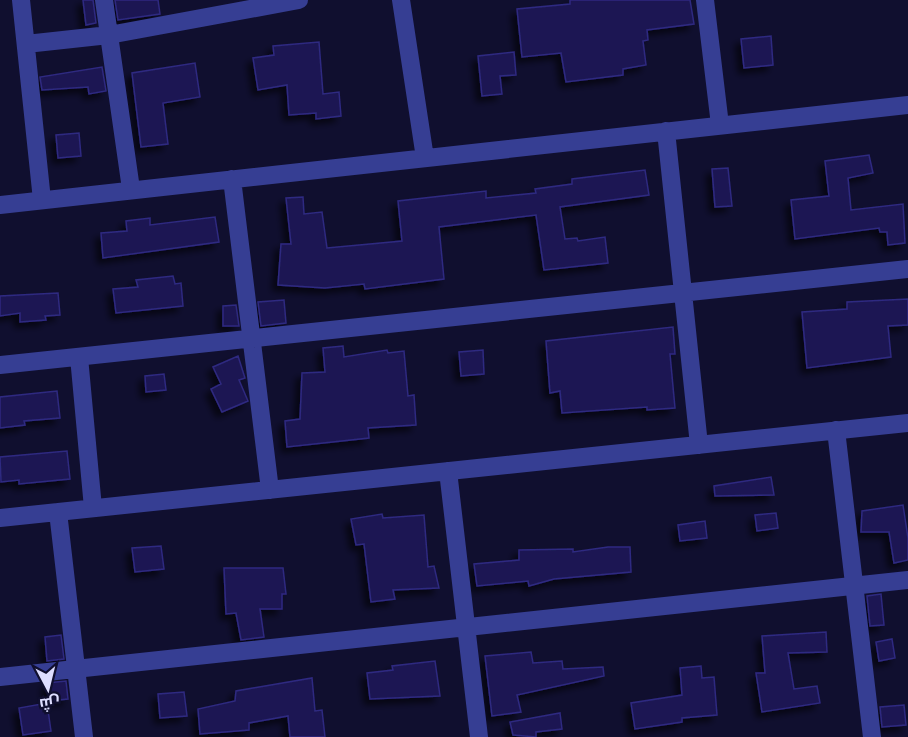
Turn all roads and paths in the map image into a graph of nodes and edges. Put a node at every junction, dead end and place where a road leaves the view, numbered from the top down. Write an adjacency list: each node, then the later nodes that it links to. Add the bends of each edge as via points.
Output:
1 (21, 0): 8 (street)
2 (105, 0): 7 (street)
3 (299, 0): 6 (street)
4 (401, 0): 12 (street)
5 (705, 0): 10 (street)
6 (224, 6): 7 (street)
7 (109, 35): 8 (street); 14 (street)
8 (26, 44): 15 (street)
9 (908, 105): 10 (street)
10 (720, 125): 11 (street)
11 (666, 131): 12 (street); 18 (street)
12 (425, 158): 13 (street)
13 (232, 179): 14 (street); 19 (street)
14 (131, 189): 15 (street)
15 (42, 200): 16 (street)
16 (0, 205)
17 (908, 269): 18 (street)
18 (683, 293): 19 (street); 24 (street)
19 (251, 339): 20 (street); 26 (street)
20 (79, 357): 21 (street); 27 (street)
21 (0, 365)
22 (908, 423): 23 (street)
23 (836, 430): 24 (street); 31 (street)
24 (699, 445): 25 (street)
25 (448, 471): 26 (street); 32 (street)
26 (270, 490): 27 (street)
27 (93, 508): 28 (street)
28 (58, 512): 29 (street); 33 (street)
29 (0, 518)
30 (908, 580): 31 (street)
31 (853, 586): 32 (street); 37 (street)
32 (466, 627): 33 (street); 36 (street)
33 (76, 669): 34 (street); 35 (street)
34 (0, 677)
35 (84, 737)
36 (479, 737)
37 (872, 737)

